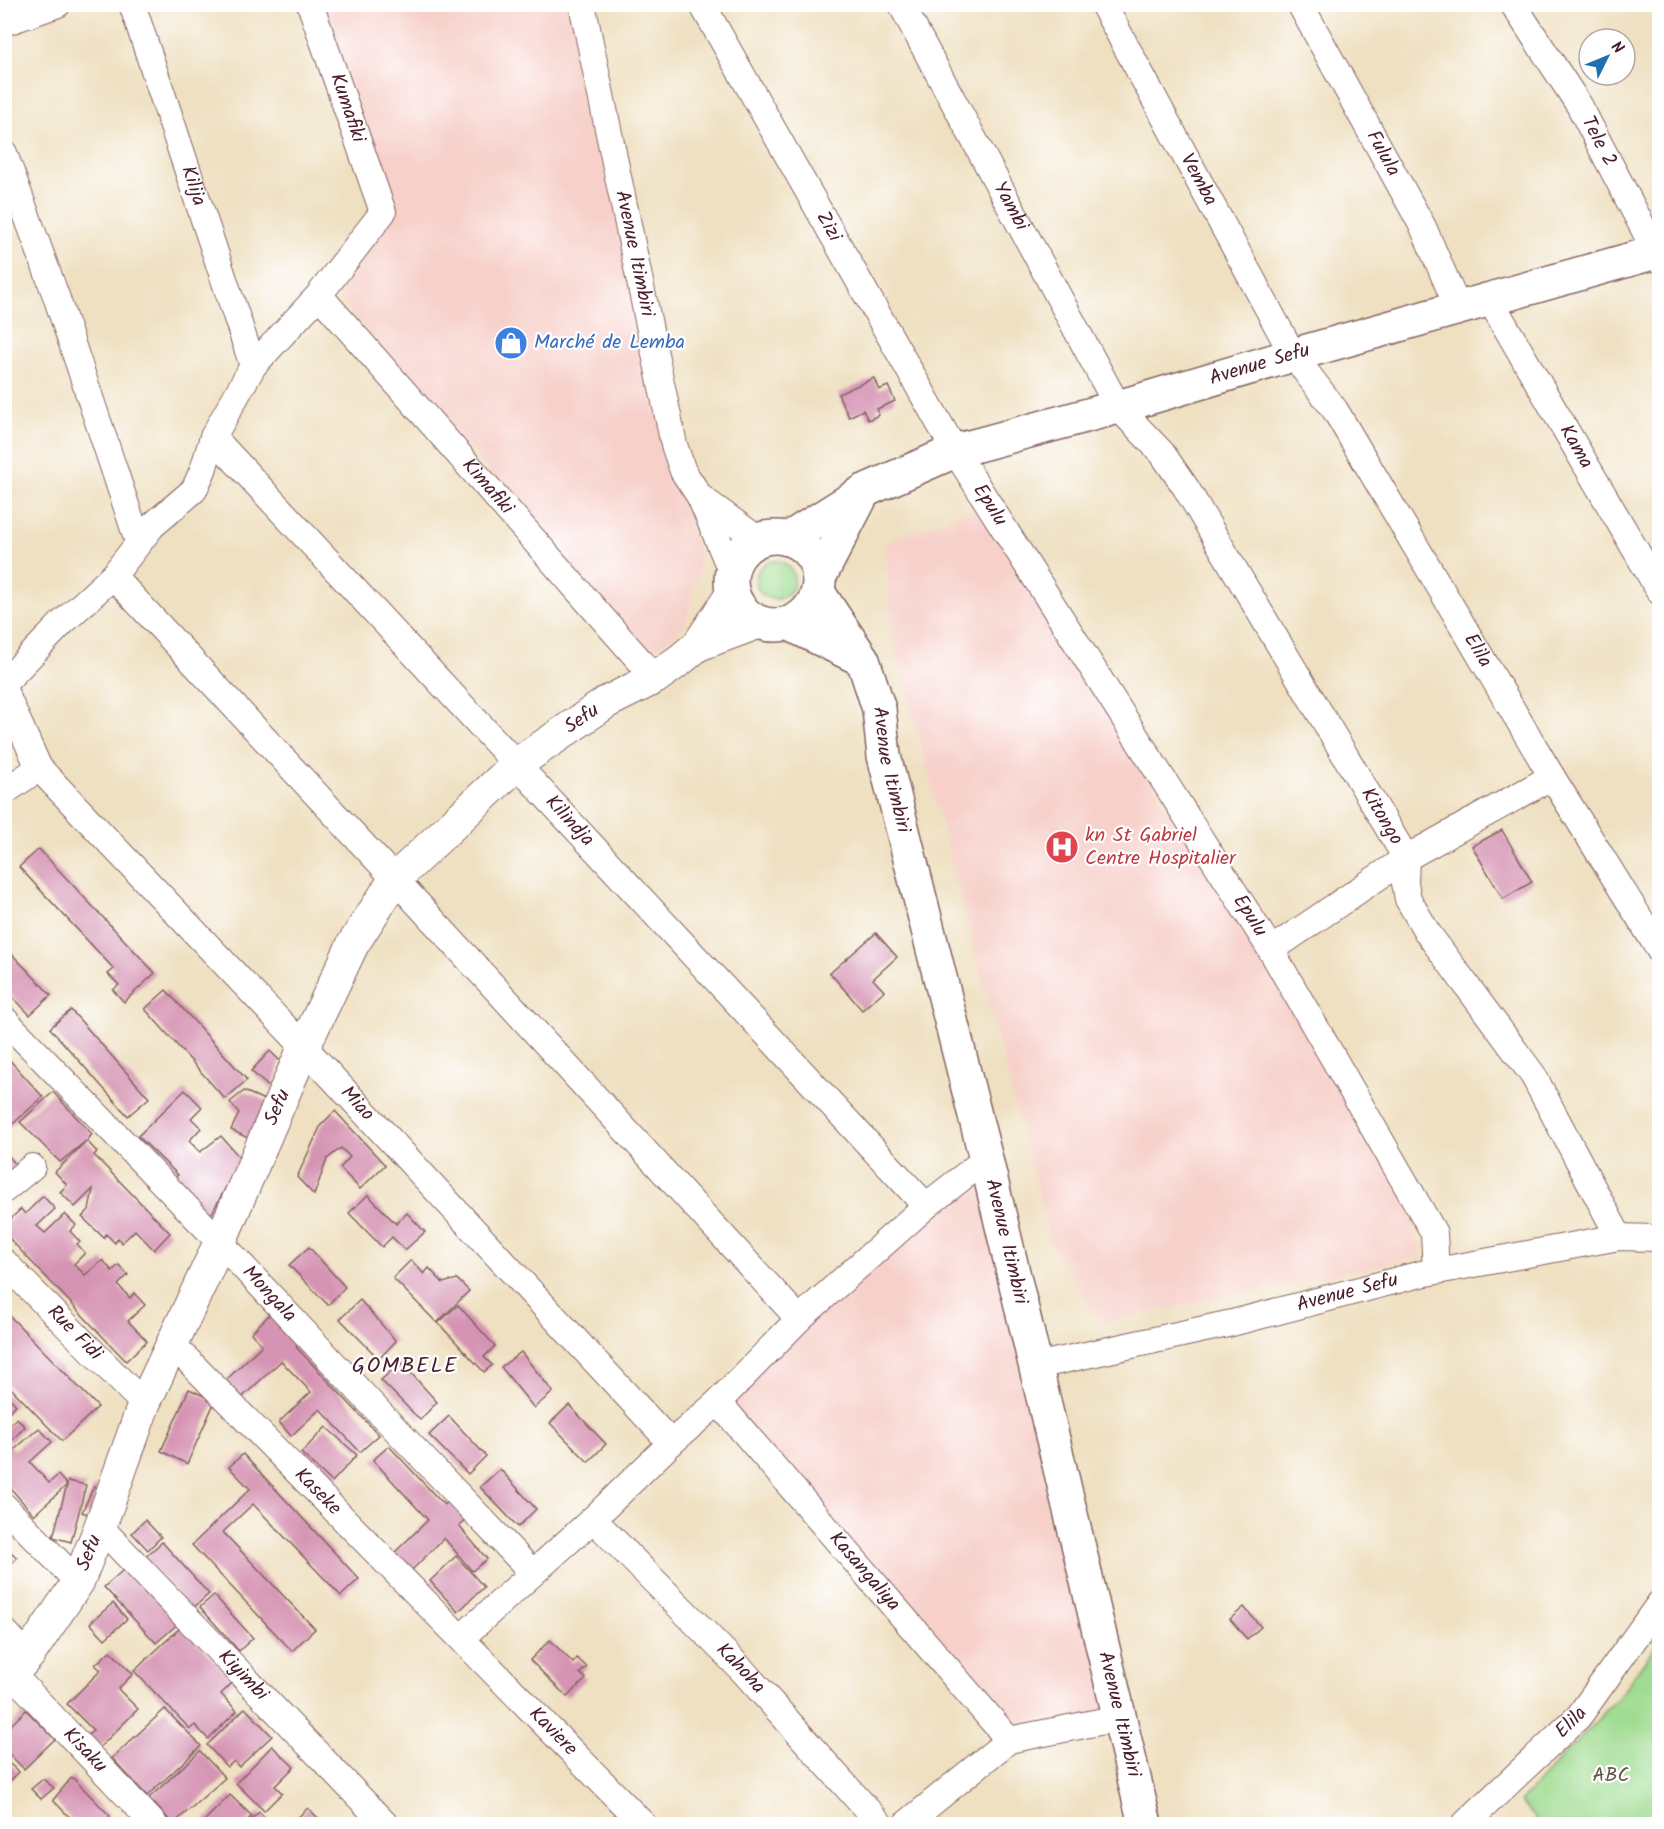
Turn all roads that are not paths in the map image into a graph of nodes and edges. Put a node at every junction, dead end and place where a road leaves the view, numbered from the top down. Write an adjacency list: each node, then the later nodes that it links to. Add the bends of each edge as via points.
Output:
1 (58, 4): 10 (street)
2 (132, 4): 17 (street, Kilija)
3 (310, 4): 13 (street, Kumafiki, via 383,212)
4 (582, 4): 22 (street, Avenue Itimbiri, via 674,445 683,471)
5 (702, 4): 20 (street, Zizi)
6 (901, 4): 18 (street, Yambi)
7 (1103, 4): 16 (street, Vemba)
8 (1300, 4): 15 (street, Fulula, via 1423,227)
9 (1513, 4): 12 (street, Tele 2, via 1579,105)
10 (4, 23)
11 (4, 153): 24 (street)
12 (1658, 254): 14 (main road, Avenue Sefu)
13 (319, 295): 17 (street); 32 (street, Kimafiki)
14 (1490, 300): 15 (main road, Avenue Sefu); 28 (street, Kama)
15 (1458, 308): 16 (main road, Avenue Sefu)
16 (1293, 355): 18 (main road, Avenue Sefu); 37 (street, Elila, via 1335,410)
17 (253, 366): 19 (street)
18 (1118, 407): 20 (main road, Avenue Sefu); 39 (street, Kitongo, via 1162,453 1186,488)
19 (213, 437): 24 (street, via 194,490); 35 (street, Kilindja)
20 (955, 451): 21 (main road, Avenue Sefu); 41 (street, Epulu)
21 (864, 491): 23 (main road, Avenue Sefu); 27 (main road)
22 (700, 497): 23 (street); 26 (street)
23 (774, 540): 26 (main road, via 744,550); 27 (main road, via 804,548 810,554 817,569)
24 (138, 541): 25 (street)
25 (113, 576): 33 (street); 40 (street)
26 (733, 583): 29 (main road, via 746,613); 30 (street)
27 (818, 585): 29 (main road, via 807,611); 31 (main road, Avenue Itimbiri)
28 (1659, 592)
29 (774, 622): 30 (street); 31 (main road)
30 (698, 645): 32 (street, Sefu)
31 (863, 660): 45 (main road, Avenue Itimbiri, via 879,709 884,756)
32 (655, 678): 35 (street, Sefu, via 607,702)
33 (4, 683)
34 (4, 690): 36 (street, Miao)
35 (518, 764): 40 (street, Sefu); 48 (street, Kilindja)
36 (39, 768): 38 (street); 44 (street, Miao)
37 (1552, 777): 39 (street); 42 (street, Elila)
38 (4, 792)
39 (1406, 858): 41 (street); 49 (street, Kitongo, via 1408,899 1427,932 1533,1075)
40 (395, 879): 44 (street, Sefu, via 353,944); 54 (street)
41 (1271, 950): 53 (street, Epulu, via 1434,1233)
42 (1659, 951)
43 (4, 1019): 51 (street, Mongala)
44 (304, 1047): 51 (street, Sefu); 59 (street, Miao)
45 (986, 1159): 48 (street); 56 (main road, Avenue Itimbiri)
46 (32, 1167): 47 (street)
47 (4, 1190)
48 (926, 1206): 54 (street)
49 (1619, 1237): 50 (street, Avenue Sefu); 53 (street, Avenue Sefu)
50 (1658, 1237)
51 (220, 1242): 55 (street, Sefu); 63 (street, Mongala)
52 (4, 1262): 58 (street, Rue Fidi)
53 (1437, 1271): 56 (street, Avenue Sefu, via 1232,1323)
54 (800, 1319): 57 (street)
55 (173, 1345): 58 (street, Sefu); 67 (street, Kaseke)
56 (1036, 1366): 69 (main road, Avenue Itimbiri)
57 (718, 1402): 59 (street); 70 (street, Kasangaliya)
58 (144, 1404): 62 (street, Sefu)
59 (671, 1443): 61 (street)
60 (4, 1506): 64 (street)
61 (593, 1519): 63 (street); 74 (street, Kahoha, via 743,1671)
62 (100, 1527): 64 (street, Sefu); 72 (street, Kiyimbi)
63 (533, 1573): 67 (street)
64 (78, 1582): 68 (street, Sefu)
65 (1659, 1603): 77 (street, Elila, via 1579,1716)
66 (4, 1631): 68 (street, Kisaku)
67 (461, 1638): 73 (street, Kaviere)
68 (15, 1671): 71 (street, Kisaku)
69 (1119, 1718): 70 (street); 76 (main road, Avenue Itimbiri)
70 (1010, 1740): 75 (street)
71 (154, 1824)
72 (385, 1824)
73 (643, 1824)
74 (880, 1824)
75 (906, 1824)
76 (1145, 1824)
77 (1465, 1824)

